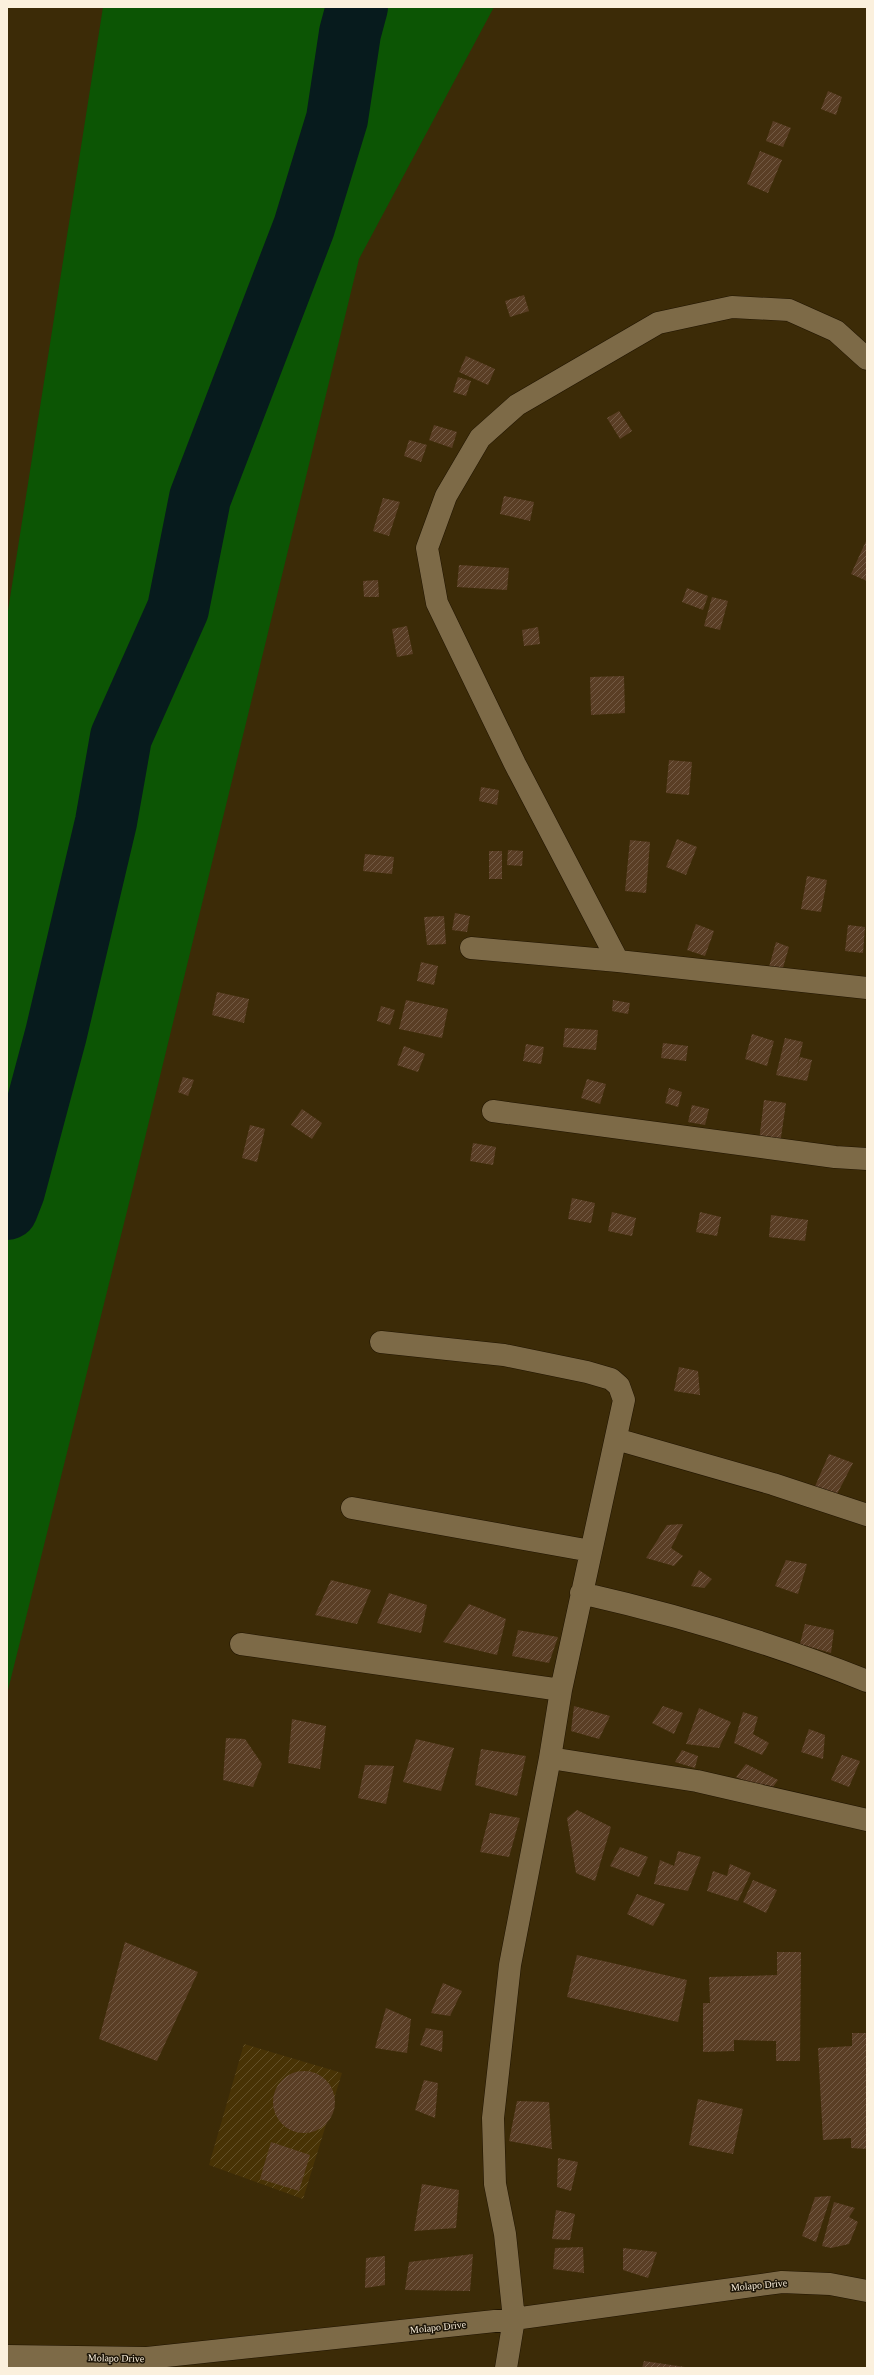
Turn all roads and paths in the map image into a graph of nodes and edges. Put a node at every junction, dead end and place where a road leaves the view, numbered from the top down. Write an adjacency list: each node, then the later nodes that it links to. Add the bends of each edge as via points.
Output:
1 (867, 359): 3 (street, via 836,331 789,310 732,307 658,323 516,405 480,438 446,496 427,548 437,603 514,764)
2 (471, 948): 3 (street)
3 (618, 961): 4 (street)
4 (867, 988)
5 (493, 1111): 6 (street, via 827,1156)
6 (867, 1159)
7 (382, 1342): 8 (street, via 504,1355 611,1379 619,1386 624,1400)
8 (616, 1439): 10 (street, via 772,1484); 11 (street)
9 (352, 1508): 11 (street)
10 (867, 1515)
11 (591, 1551): 12 (street)
12 (581, 1593): 14 (street, via 658,1611 752,1639); 15 (street)
13 (241, 1644): 15 (street)
14 (867, 1681)
15 (561, 1690): 16 (street)
16 (550, 1758): 17 (street, via 697,1782); 19 (street, via 510,1965 493,2118 494,2184 505,2234)
17 (867, 1820)
18 (867, 2291): 19 (street, Molapo Drive, via 830,2284 782,2282)
19 (514, 2319): 20 (street, Molapo Drive, via 147,2358); 21 (street)
20 (7, 2356)
21 (506, 2368)

